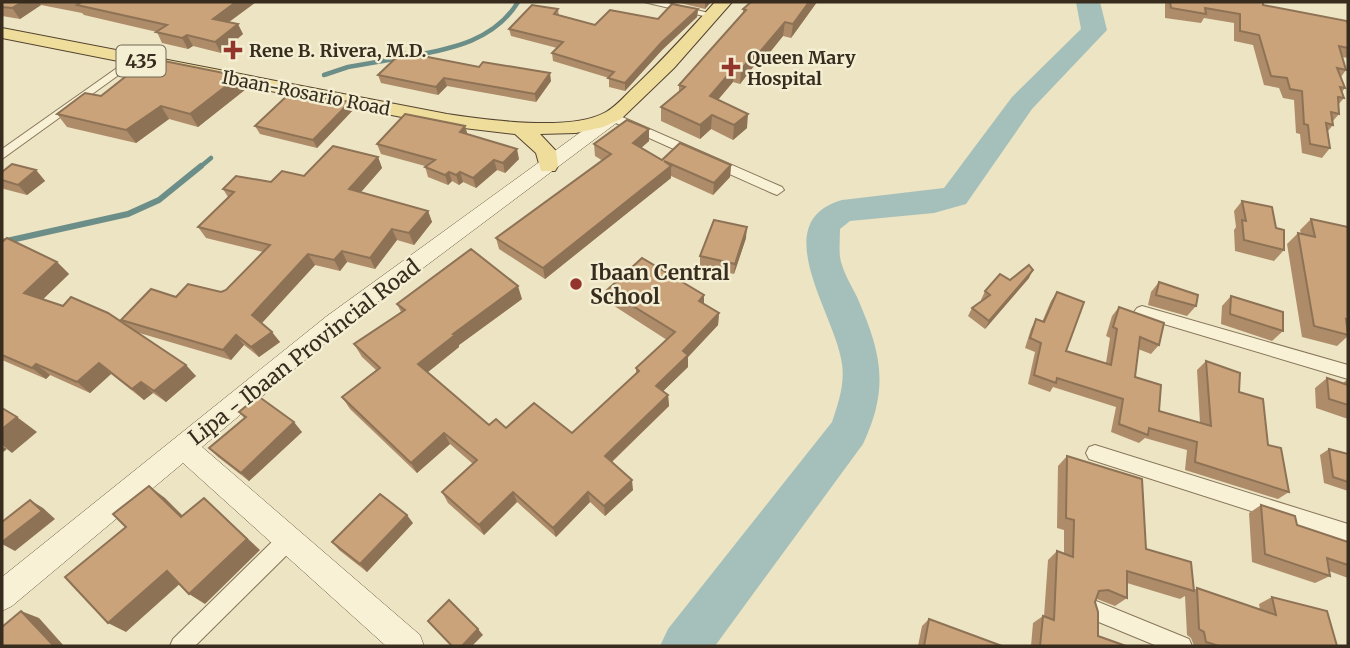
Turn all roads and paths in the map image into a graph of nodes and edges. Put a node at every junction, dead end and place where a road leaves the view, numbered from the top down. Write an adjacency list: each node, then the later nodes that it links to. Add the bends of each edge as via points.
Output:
1 (649, 2): 2 (street)
2 (718, 9): 5 (main road)
3 (2, 33): 4 (main road, Ibaan-Rosario Road / 435)
4 (134, 59): 6 (main road, Ibaan-Rosario Road / 435, via 447,120); 7 (street)
5 (612, 117): 6 (main road, Ibaan-Rosario Road / 435, via 567,126); 8 (main road, Lipa - Ibaan Provincial Road); 9 (street)
6 (521, 128): 8 (main road, via 546,151)
7 (2, 155)
8 (548, 166): 12 (main road, Lipa - Ibaan Provincial Road, via 335,322)
9 (777, 190)
10 (1142, 312): 11 (street)
11 (1348, 372)
12 (183, 447): 15 (main road); 16 (main road, Lipa - Ibaan Provincial Road)
13 (1095, 453): 14 (street)
14 (1348, 533)
15 (289, 539): 18 (street); 19 (main road)
16 (2, 596)
17 (1096, 611): 20 (street)
18 (180, 646)
19 (409, 646)
20 (1182, 646)

